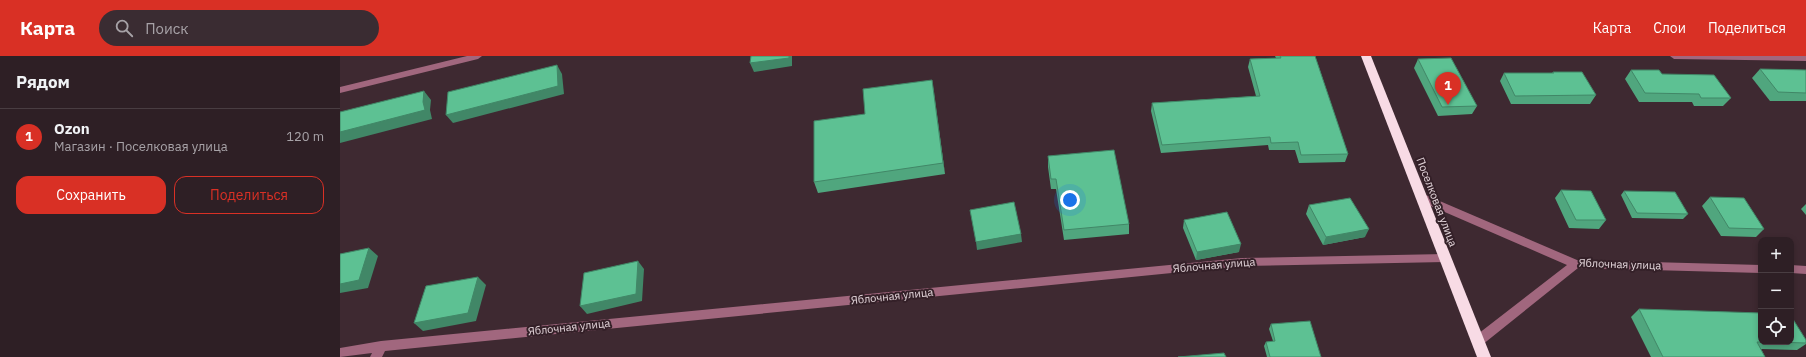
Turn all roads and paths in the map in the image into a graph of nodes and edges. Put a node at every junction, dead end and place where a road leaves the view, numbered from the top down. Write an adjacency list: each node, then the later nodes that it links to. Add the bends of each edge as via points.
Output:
1 (478, 56): 5 (street)
2 (1366, 56): 6 (highway, Поселковая улица)
3 (1674, 56): 4 (street)
4 (1806, 58)
5 (340, 90)
6 (1421, 197): 7 (highway, Поселковая улица); 8 (street, Яблочная улица)
7 (1445, 258): 12 (highway, Поселковая улица); 13 (street, Яблочная улица, via 1242,262)
8 (1576, 264): 9 (street, Яблочная улица); 12 (street)
9 (1758, 269)
10 (1794, 269): 11 (street)
11 (1806, 270)
12 (1478, 341): 16 (highway, Поселковая улица)
13 (381, 346): 14 (street, Яблочная улица); 15 (street)
14 (340, 353)
15 (376, 357)
16 (1484, 357)

